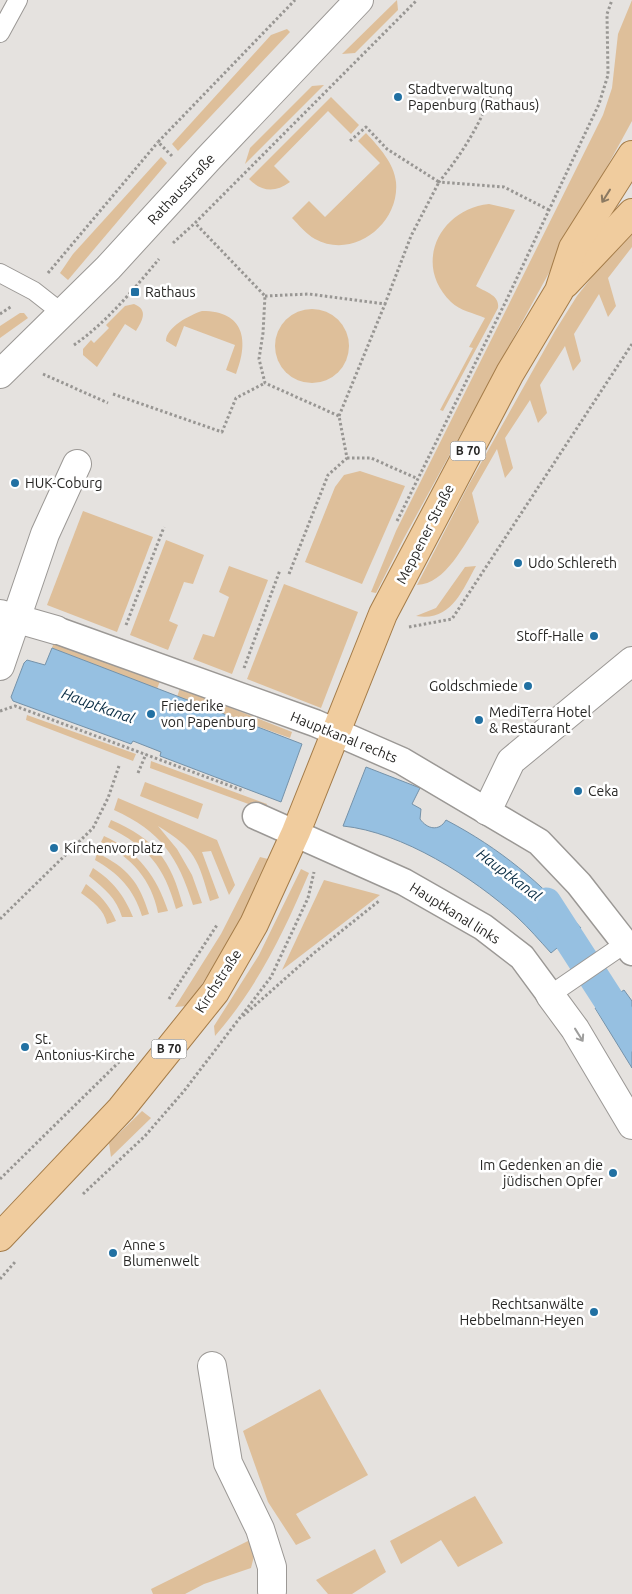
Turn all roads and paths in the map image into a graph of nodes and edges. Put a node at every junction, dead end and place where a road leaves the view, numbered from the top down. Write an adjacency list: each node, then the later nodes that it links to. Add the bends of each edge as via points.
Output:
1 (18, 0): 6 (lane)
2 (295, 0): 9 (path)
3 (359, 0): 11 (street, Rathausstraße)
4 (417, 0): 18 (path, via 195,223)
5 (612, 0): 13 (path, via 608,14 608,75 600,104)
6 (0, 33)
7 (491, 95): 12 (path, via 463,152)
8 (350, 141): 12 (path, via 366,127 387,148)
9 (158, 142): 11 (path, via 178,163); 16 (path)
10 (632, 155): 17 (main road, Meppener Straße / B 70, one-way to 17, via 573,248)
11 (208, 159): 20 (street, Rathausstraße)
12 (439, 182): 13 (path, via 504,187); 19 (path, via 411,236)
13 (549, 210): 30 (path)
14 (632, 213): 17 (main road, Meppener Straße / B 70)
15 (0, 273): 16 (lane)
16 (34, 291): 20 (lane); 21 (path)
17 (559, 291): 43 (main road, Meppener Straße / B 70, via 510,373 384,614)
18 (265, 296): 19 (path, via 310,294); 24 (path, via 259,359)
19 (385, 304): 27 (path)
20 (62, 313): 23 (street, Rathausstraße)
21 (0, 314)
22 (632, 344): 36 (path, via 452,619)
23 (7, 368): 26 (path)
24 (265, 383): 25 (path, via 236,398 222,432); 27 (path)
25 (114, 394)
26 (108, 403)
27 (339, 416): 28 (path)
28 (347, 458): 30 (path, via 370,458); 34 (path, via 328,475)
29 (77, 464): 35 (street)
30 (416, 478): 32 (path)
31 (164, 527): 38 (path)
32 (393, 530)
33 (280, 570): 41 (path)
34 (289, 574)
35 (9, 617): 37 (street, Hauptkanal rechts); 40 (street)
36 (416, 624)
37 (56, 630): 38 (street, Hauptkanal rechts)
38 (116, 652): 41 (street, Hauptkanal rechts)
39 (632, 661): 48 (street, via 511,761)
40 (0, 666)
41 (234, 694): 43 (street, Hauptkanal rechts)
42 (0, 711): 44 (path, via 15,706)
43 (336, 731): 48 (street, Hauptkanal rechts, via 402,761); 49 (main road, Kirchstraße / B 70)
44 (146, 754): 46 (path); 47 (path)
45 (119, 766): 52 (path, via 93,828)
46 (138, 773)
47 (252, 805): 49 (street, Hauptkanal links)
48 (487, 811): 54 (street, Hauptkanal rechts, via 539,842 579,884)
49 (296, 832): 50 (street, Hauptkanal links); 62 (main road, Kirchstraße / B 70, via 254,924 215,992 121,1109)
50 (404, 882): 55 (street, Hauptkanal links, via 483,927 522,957); 57 (path, via 314,953)
51 (308, 898): 57 (path, via 271,977)
52 (0, 919)
53 (218, 924): 56 (path)
54 (621, 951): 55 (lane)
55 (557, 991): 59 (street, Hauptkanal links, one-way to 59, via 575,1029)
56 (164, 1005)
57 (237, 1022): 61 (path, via 145,1136)
58 (123, 1058): 60 (path)
59 (632, 1125)
60 (0, 1179)
61 (81, 1196)
62 (0, 1237)
63 (20, 1258): 64 (path)
64 (0, 1279)
65 (212, 1366): 66 (street, via 228,1463 260,1529 272,1567)
66 (267, 1593)

